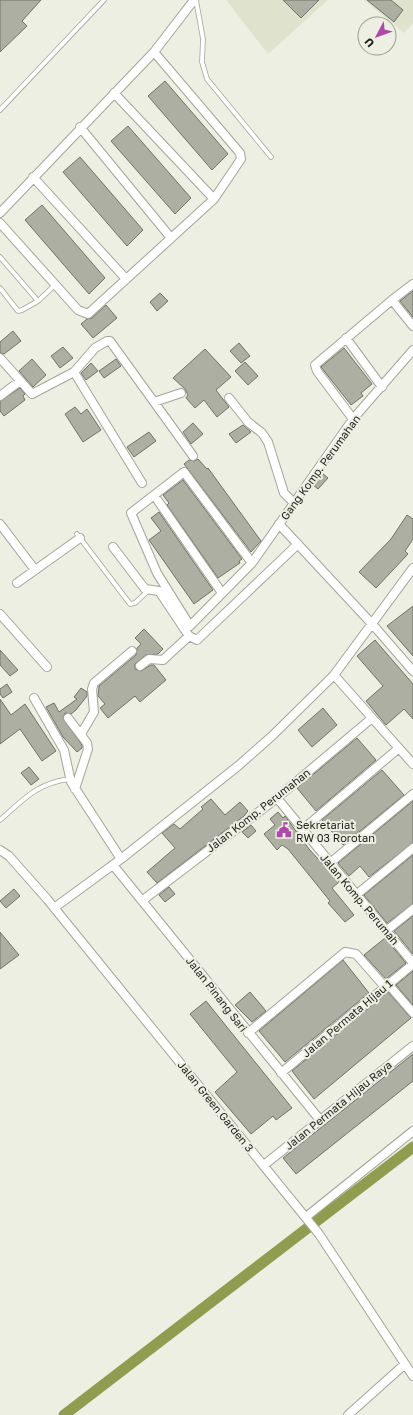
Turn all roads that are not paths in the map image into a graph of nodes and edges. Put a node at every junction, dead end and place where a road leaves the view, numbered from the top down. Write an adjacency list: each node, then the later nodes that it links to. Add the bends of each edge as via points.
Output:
1 (104, 0): 5 (lane)
2 (195, 0): 3 (street); 7 (lane, via 203,39 202,62 207,79)
3 (154, 52): 4 (street); 9 (street, via 240,153 241,159)
4 (114, 93): 6 (street); 9 (street)
5 (0, 110)
6 (80, 127): 8 (street); 12 (street)
7 (271, 157)
8 (33, 177): 10 (street); 14 (street)
9 (214, 199): 12 (street)
10 (0, 213)
11 (1, 227): 16 (street)
12 (171, 238): 14 (street)
13 (0, 256): 19 (lane)
14 (126, 278): 16 (street, via 88,314 78,310)
15 (413, 284): 18 (street)
16 (55, 285): 19 (lane)
17 (0, 288): 19 (lane, via 18,311)
18 (392, 300): 20 (street); 21 (street)
19 (38, 301)
20 (413, 326)
21 (346, 338): 26 (street); 31 (street, via 316,363 315,368)
22 (413, 350): 26 (street, Gang Komp. Perumahan)
23 (0, 358): 25 (street)
24 (74, 372): 25 (street, via 34,394); 30 (street, via 95,348 110,341); 33 (street)
25 (20, 381): 28 (street)
26 (382, 387): 31 (street, Gang Komp. Perumahan)
27 (181, 393): 30 (street)
28 (0, 396)
29 (229, 398): 35 (street, via 268,442 284,493)
30 (154, 402): 32 (street)
31 (353, 419): 35 (street, Gang Komp. Perumahan)
32 (193, 456)
33 (142, 483)
34 (154, 496): 41 (street, via 184,472); 48 (street); 48 (street, via 131,514 157,573 190,626)
35 (294, 502): 37 (street, Gang Komp. Perumahan)
36 (0, 524): 43 (street)
37 (279, 524): 39 (street, Gang Komp. Perumahan); 41 (street)
38 (78, 536): 43 (street); 47 (lane, via 130,604 135,603)
39 (298, 544): 50 (street, Gang Komp. Perumahan); 51 (street, via 199,639 195,640)
40 (113, 548): 47 (street, via 143,588)
41 (252, 563): 48 (street)
42 (413, 568): 44 (street)
43 (35, 570): 45 (street)
44 (407, 577): 46 (street); 50 (street)
45 (17, 583)
46 (413, 584)
47 (149, 590): 51 (street, via 159,591)
48 (222, 593)
49 (0, 614): 54 (street)
50 (373, 624): 55 (street, Gang Komp. Perumahan); 56 (street)
51 (189, 636): 53 (street, via 163,660 149,659)
52 (132, 651): 60 (street, via 94,683 94,712)
53 (140, 666)
54 (47, 667)
55 (413, 671)
56 (334, 675): 59 (street); 71 (street, via 238,766)
57 (34, 698): 63 (street, via 64,750)
58 (68, 718): 60 (street)
59 (372, 718): 61 (street); 66 (street, Jalan Komp. Perumahan)
60 (81, 734): 64 (street, via 88,749)
61 (399, 748): 62 (street); 68 (street)
62 (413, 764)
63 (70, 779): 64 (street); 67 (lane, via 51,782 36,790)
64 (75, 788): 71 (street)
65 (413, 794): 72 (street)
66 (276, 798): 68 (street, Jalan Komp. Perumah); 75 (street, Jalan Komp. Perumahan)
67 (0, 820)
68 (302, 830): 72 (street, Jalan Komp. Perumah)
69 (413, 848): 74 (street)
70 (0, 850): 76 (street, Jalan Green Garden 3, via 9,856)
71 (121, 859): 73 (street)
72 (330, 863): 74 (street, Jalan Komp. Perumah)
73 (114, 866): 75 (street, Jalan Pinang Sari); 76 (street)
74 (356, 895): 78 (street, Jalan Komp. Perumah)
75 (143, 900): 82 (street, Jalan Pinang Sari)
76 (54, 908): 87 (street, Jalan Green Garden 3)
77 (413, 908): 78 (street)
78 (386, 931): 79 (street, Jalan Komp. Perumah)
79 (413, 964): 80 (street, Jalan Permata Hijau 1)
80 (386, 986): 81 (street); 82 (street, via 356,954 345,952); 84 (street, Jalan Permata Hijau 1)
81 (413, 1013)
82 (248, 1033): 84 (street, Jalan Pinang Sari)
83 (413, 1046): 85 (street, Jalan Permata Hijau Raya)
84 (281, 1073): 85 (street, Jalan Pinang Sari)
85 (320, 1120): 87 (street, Jalan Permata Hijau Raya)
86 (413, 1131): 88 (street)
87 (264, 1165): 88 (street, Jalan Green Garden 3)
88 (307, 1219): 89 (street, Jalan Green Garden 3)
89 (405, 1364): 90 (street, Jalan Green Garden 3); 91 (street)
90 (413, 1376)
91 (348, 1415)

